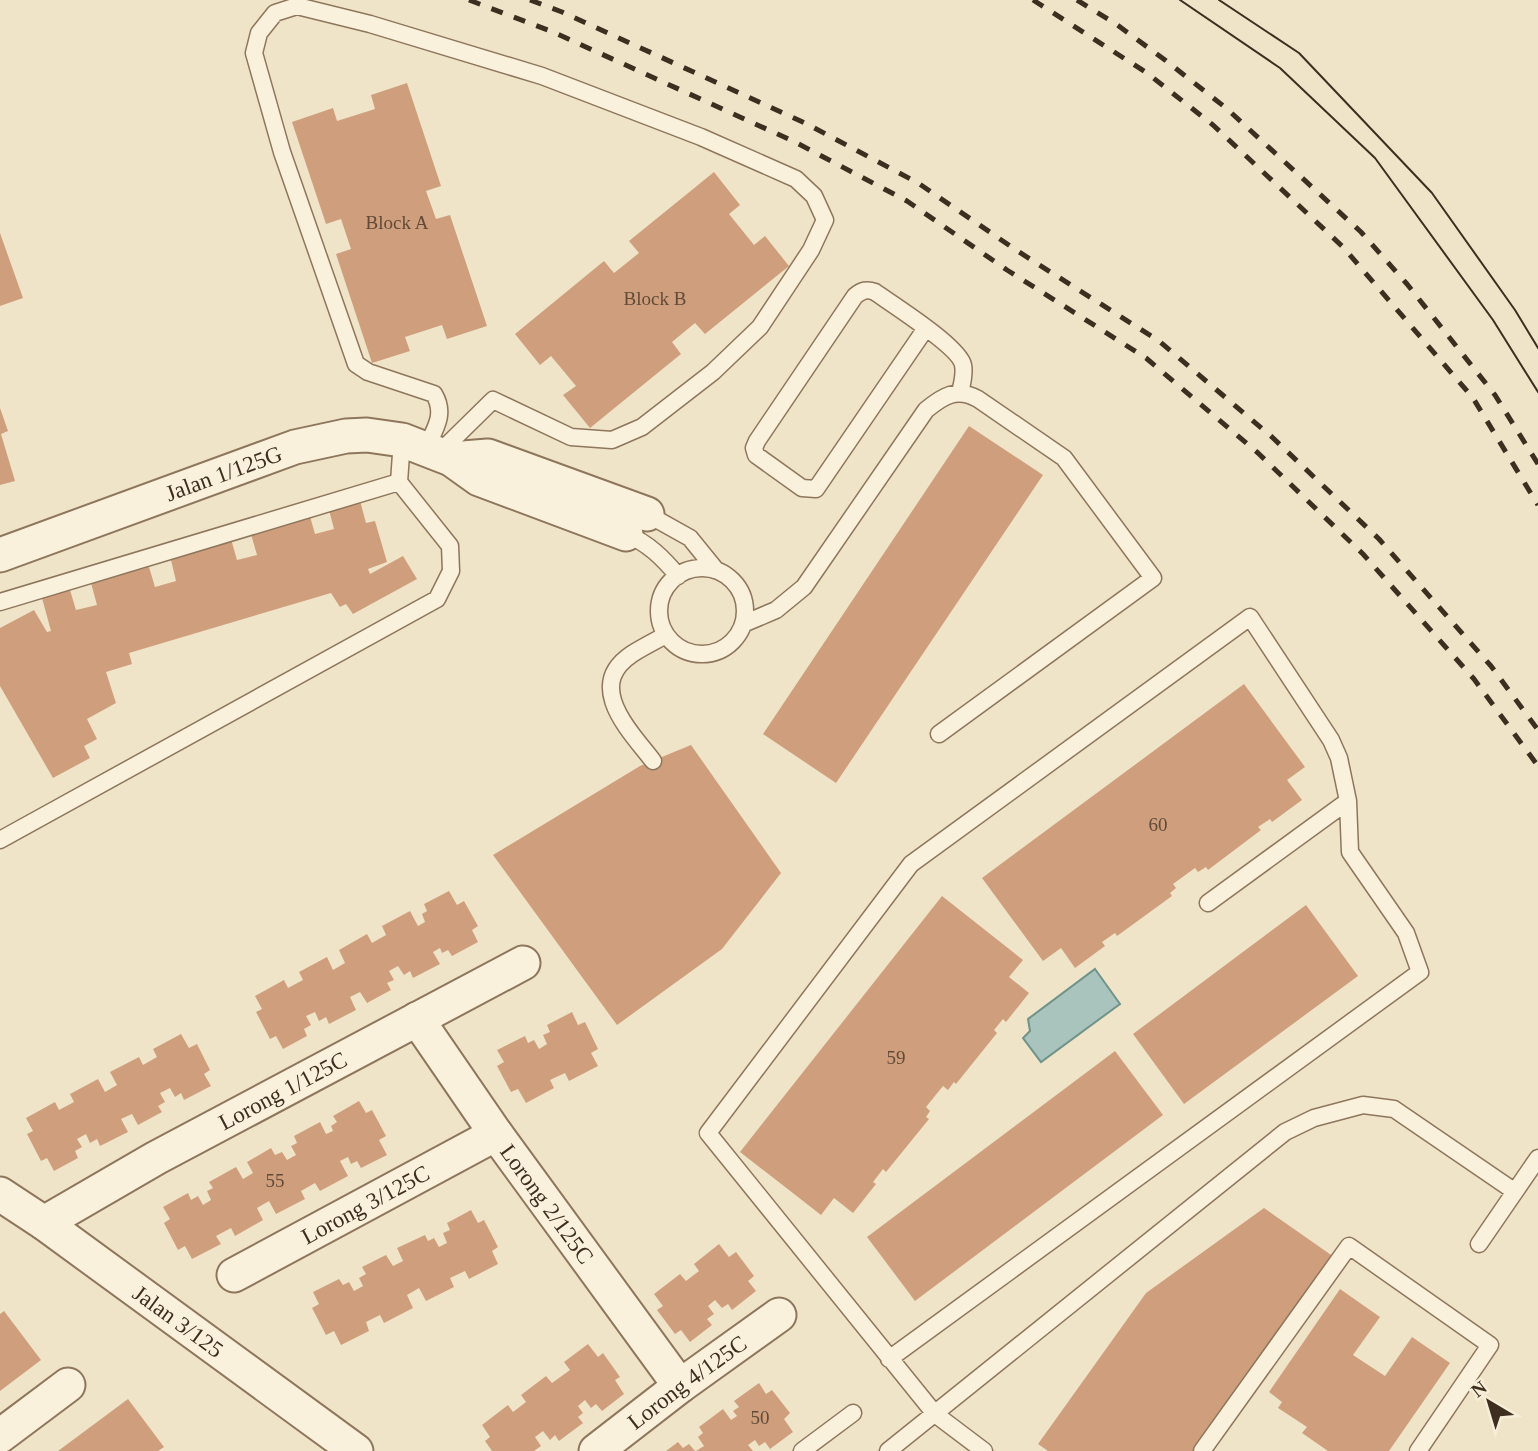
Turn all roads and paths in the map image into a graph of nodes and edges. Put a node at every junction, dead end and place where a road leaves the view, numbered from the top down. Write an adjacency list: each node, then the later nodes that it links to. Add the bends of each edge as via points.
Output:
1 (926, 327): 1 (lane, via 875,292 861,291 757,441 755,455 802,488 816,489); 2 (lane, via 963,362)
2 (960, 393): 10 (lane, via 943,397 917,421 804,587 776,610); 12 (lane, via 978,399 1064,458 1153,578)
3 (429, 450): 3 (lane, via 439,420 440,405 434,394 356,364 287,166 254,53 260,33 275,13 297,6 555,81 796,179 814,196 825,220 811,250 760,327 713,372 642,427 612,440 571,437 493,400); 4 (lane); 5 (street, Jalan 1/125G, via 479,479); 6 (street, Jalan 1/125G, via 367,435 295,446)
4 (400, 482): 9 (lane); 15 (lane, via 450,546 451,571 437,599)
5 (627, 520): 7 (lane, via 690,538); 8 (lane, via 641,541)
6 (0, 555)
7 (716, 570): 8 (lane, via 690,570); 10 (lane, via 728,577 744,598)
8 (678, 576): 11 (lane, via 667,585 659,610)
9 (0, 603)
10 (743, 624): 11 (lane, via 727,646 701,654 688,652)
11 (666, 635): 13 (lane, via 623,661 611,684 615,709)
12 (939, 734)
13 (653, 761)
14 (1348, 801): 16 (lane); 27 (lane, via 1350,852 1406,933 1420,972); 27 (lane, via 1331,740 1250,617 911,864 708,1133)
15 (0, 840)
16 (1208, 903)
17 (523, 963): 18 (street, Lorong 1/125C)
18 (416, 1020): 19 (street, Lorong 2/125C); 23 (street, Lorong 1/125C)
19 (496, 1134): 25 (street, Lorong 3/125C); 29 (street, Lorong 2/125C)
20 (1538, 1158): 21 (lane)
21 (1514, 1191): 24 (lane); 31 (lane, via 1394,1109 1363,1105 1314,1118 1284,1132)
22 (0, 1194): 23 (street, Jalan 3/125)
23 (44, 1223): 33 (street, Jalan 3/125)
24 (1479, 1244)
25 (234, 1275)
26 (779, 1315): 29 (street, Lorong 4/125C)
27 (889, 1359): 31 (lane)
28 (68, 1385): 32 (street)
29 (680, 1386): 34 (street, Lorong 4/125C)
30 (853, 1413): 35 (lane)
31 (935, 1414): 36 (lane); 37 (lane)
32 (0, 1436)
33 (356, 1451)
34 (596, 1451)
35 (802, 1451)
36 (888, 1451)
37 (984, 1451)
38 (1202, 1451): 39 (lane, via 1349,1246 1490,1345)
39 (1418, 1451)

